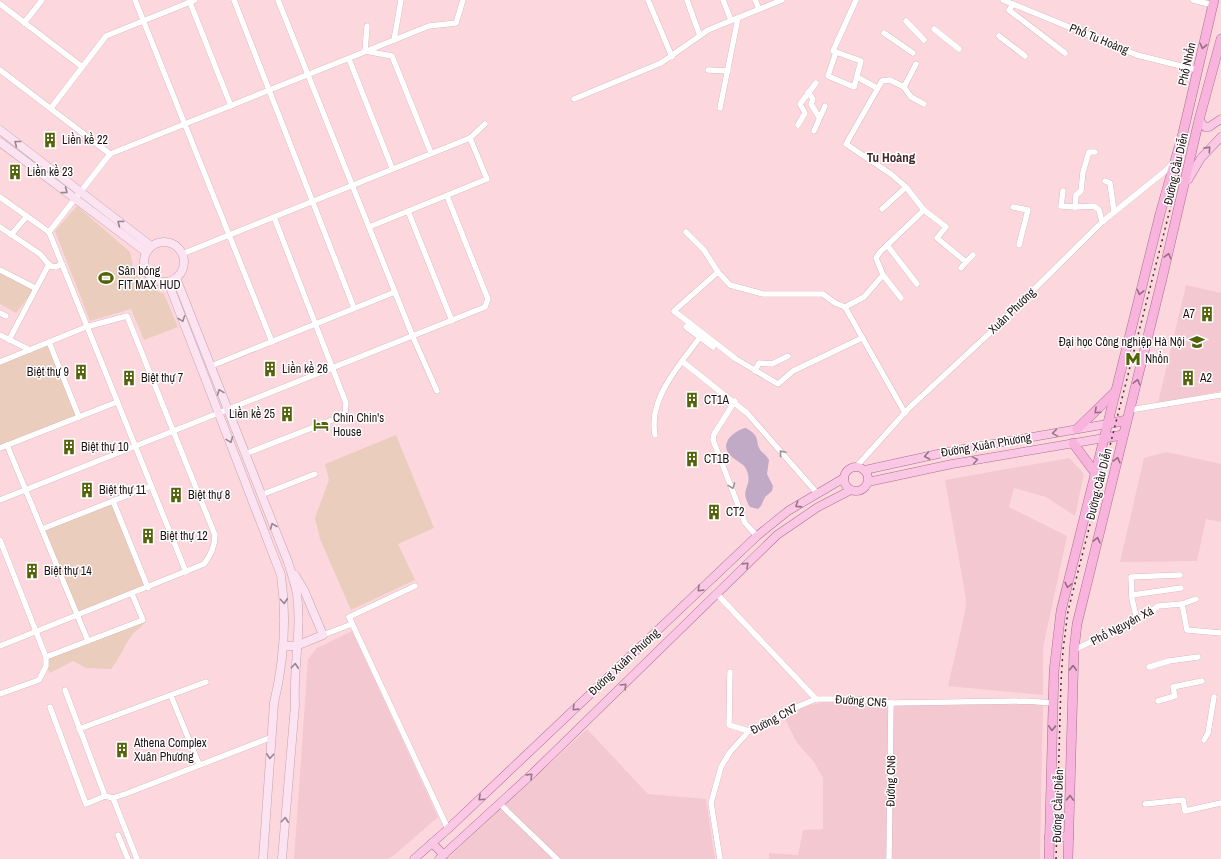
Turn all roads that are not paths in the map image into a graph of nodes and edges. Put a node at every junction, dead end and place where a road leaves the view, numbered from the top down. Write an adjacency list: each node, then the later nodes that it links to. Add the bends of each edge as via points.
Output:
1 (42, 0): 24 (street)
2 (135, 0): 22 (street)
3 (234, 0): 52 (street)
4 (278, 0): 47 (street)
5 (401, 0): 31 (street)
6 (463, 0): 31 (street, via 456,22 429,26)
7 (648, 0): 39 (street)
8 (687, 0): 28 (street)
9 (723, 0): 21 (street)
10 (755, 0): 19 (street)
11 (782, 0): 19 (street)
12 (856, 0): 35 (street, via 837,39 833,51)
13 (1003, 0): 16 (street, Phố Tu Hoàng)
14 (1193, 0): 18 (street)
15 (191, 1): 22 (street); 56 (street)
16 (1012, 2): 37 (street, via 1009,10); 45 (street, Phố Tu Hoàng, via 1137,54)
17 (0, 4): 24 (street)
18 (1215, 5): 45 (highway, Phố Nhổn, one-way to 45)
19 (759, 9): 20 (street)
20 (738, 18): 21 (street); 46 (street)
21 (731, 20): 28 (street)
22 (144, 21): 42 (street, via 106,36); 63 (street)
23 (906, 21): 32 (street)
24 (24, 23): 42 (street)
25 (367, 26): 34 (street)
26 (934, 29): 33 (street)
27 (884, 33): 36 (street)
28 (700, 36): 39 (street)
29 (999, 36): 38 (street)
30 (1221, 39): 61 (highway)
31 (394, 40): 34 (street)
32 (924, 40)
33 (959, 49)
34 (365, 51): 40 (street); 73 (street, via 392,56)
35 (836, 52): 48 (street, via 861,61); 48 (street, via 828,76 854,87)
36 (913, 53)
37 (1065, 53)
38 (1025, 56)
39 (672, 57): 54 (street)
40 (349, 59): 47 (street); 76 (street)
41 (916, 64): 50 (street)
42 (81, 66): 58 (street)
43 (0, 70): 58 (street)
44 (708, 70): 46 (street)
45 (1197, 70): 68 (highway, Phố Nhổn)
46 (728, 71): 59 (street)
47 (308, 75): 52 (street); 78 (street)
48 (857, 77): 51 (street)
49 (816, 82): 53 (street)
50 (904, 87): 51 (street, via 890,80 882,81); 55 (street, via 911,97)
51 (877, 88): 79 (street, via 846,144)
52 (270, 90): 56 (street); 85 (street)
53 (808, 92): 60 (street, via 813,99 811,104); 65 (street, via 800,104 805,113)
54 (574, 99)
55 (924, 104)
56 (232, 106): 63 (street)
57 (825, 106): 60 (street)
58 (51, 108): 74 (street)
59 (720, 108)
60 (819, 117): 67 (street)
61 (1199, 120): 62 (main road, via 1205,127 1209,127); 80 (highway, Đường Cầu Diễn)
62 (1221, 120)
63 (185, 124): 74 (street); 100 (street)
64 (485, 124): 70 (street)
65 (798, 125)
66 (0, 130): 82 (main road, one-way to 66)
67 (814, 131)
68 (1183, 133): 75 (highway, Đường Cầu Diễn)
69 (1221, 137): 80 (main road, one-way to 69, via 1193,169)
70 (470, 138): 73 (street); 83 (street, via 487,179)
71 (0, 142): 82 (main road, one-way to 82)
72 (1095, 152): 87 (street, via 1089,152)
73 (431, 153): 76 (street)
74 (110, 154): 82 (street)
75 (1174, 161): 91 (street, Xuân Phương); 143 (highway, Đường Cầu Diễn, one-way to 143)
76 (392, 168): 78 (street)
77 (1105, 181): 91 (street, via 1110,183)
78 (352, 185): 85 (street); 95 (street)
79 (906, 187): 88 (street); 89 (street)
80 (1184, 188): 148 (highway, Đường Cầu Diễn, one-way to 80)
81 (1064, 191): 87 (street, via 1061,206)
82 (79, 196): 97 (street); 103 (main road)
83 (447, 196): 90 (street); 123 (street, via 488,299 485,307)
84 (0, 197): 92 (street)
85 (312, 201): 93 (street); 120 (street)
86 (1013, 207): 102 (street, via 1028,210)
87 (1075, 207): 94 (street, via 1094,206 1099,210)
88 (882, 209)
89 (924, 210): 101 (street); 106 (street, via 946,227 938,238)
90 (408, 211): 95 (street); 123 (street)
91 (1114, 212): 94 (street, Xuân Phương)
92 (27, 216): 97 (street); 99 (street)
93 (274, 217): 100 (street); 124 (street)
94 (1102, 222): 150 (street, Xuân Phương)
95 (369, 226): 117 (street)
96 (0, 227): 99 (street)
97 (49, 232): 108 (street)
98 (686, 232): 111 (street, via 704,250)
99 (11, 235): 107 (street, via 40,254)
100 (230, 235): 104 (street); 133 (street)
101 (887, 245): 112 (street, via 876,258); 115 (street)
102 (1019, 245)
103 (149, 249): 104 (main road, via 162,242 168,242); 114 (main road, via 143,263 147,274 156,281)
104 (182, 254): 113 (main road, via 184,266)
105 (973, 255): 106 (street)
106 (966, 262): 109 (street)
107 (49, 264): 108 (street, via 54,267); 116 (street)
108 (62, 264): 125 (street)
109 (961, 268)
110 (0, 270): 116 (street)
111 (718, 272): 119 (street, via 730,285 763,294 823,294); 141 (street, via 674,311 736,359)
112 (883, 275): 118 (street); 119 (street, via 864,298)
113 (176, 278): 114 (main road); 139 (main road)
114 (168, 282): 149 (main road, one-way to 149)
115 (917, 284)
116 (35, 288): 131 (street)
117 (395, 292): 120 (street); 128 (street)
118 (901, 298)
119 (845, 307): 130 (street)
120 (354, 308): 124 (street)
121 (0, 313): 122 (street)
122 (6, 316)
123 (452, 321): 128 (street)
124 (316, 324): 133 (street); 140 (street)
125 (86, 327): 132 (street); 146 (street); 154 (street, via 127,316)
126 (686, 327): 129 (street)
127 (0, 335): 131 (street)
128 (413, 337): 140 (street); 142 (street)
129 (700, 337): 134 (street); 138 (street)
130 (862, 338): 141 (street, via 793,371 778,384); 150 (street)
131 (9, 340): 135 (street)
132 (49, 342): 135 (street); 151 (street)
133 (272, 342): 139 (street)
134 (713, 347)
135 (30, 350): 137 (street)
136 (788, 356): 141 (street, via 772,364 759,363)
137 (0, 362)
138 (683, 362): 145 (street); 156 (street, via 655,409)
139 (211, 366): 147 (main road, one-way to 139)
140 (332, 369): 147 (street); 163 (street, via 346,403 345,415)
141 (755, 370)
142 (437, 391)
143 (1115, 392): 153 (highway, Đường Cầu Diễn); 155 (highway, one-way to 155)
144 (1221, 395): 148 (street)
145 (735, 401): 173 (street, one-way to 145); 178 (street, one-way to 178, via 714,434 713,440 745,523)
146 (117, 402): 151 (street); 161 (street)
147 (227, 409): 149 (street); 163 (main road)
148 (1130, 410): 152 (highway, Đường Cầu Diễn)
149 (219, 412): 154 (street); 199 (main road, one-way to 199, via 281,575 285,608)
150 (905, 413): 164 (street, Xuân Phương)
151 (78, 417): 160 (street)
152 (1127, 420): 153 (highway); 157 (highway, Đường Cầu Diễn)
153 (1107, 424): 155 (main road, Đường Xuân Phương); 158 (highway, Đường Cầu Diễn)
154 (173, 429): 161 (street); 181 (street, via 215,535 213,549 204,564)
155 (1077, 429): 165 (main road, Đường Xuân Phương, one-way to 165, via 947,452)
156 (655, 435)
157 (1123, 435): 158 (highway); 201 (highway, Đường Cầu Diễn, one-way to 157, via 1082,600)
158 (1104, 438): 159 (main road, Đường Xuân Phương); 167 (highway, Đường Cầu Diễn)
159 (1072, 443): 167 (highway); 169 (main road, Đường Xuân Phương, one-way to 159, via 930,468)
160 (7, 445): 162 (street); 171 (street)
161 (134, 446): 170 (street); 171 (street)
162 (0, 448)
163 (244, 454): 174 (main road)
164 (856, 467): 165 (main road); 168 (main road, via 849,469)
165 (865, 470): 169 (main road)
166 (315, 474): 174 (street)
167 (1096, 474): 215 (highway, Đường Cầu Diễn, one-way to 215, via 1061,611 1056,641)
168 (844, 478): 172 (main road, via 846,487); 173 (main road, Đường Xuân Phương)
169 (868, 482): 172 (main road, via 861,491)
170 (151, 486): 176 (street); 181 (street)
171 (26, 489): 175 (street); 177 (street)
172 (851, 490): 186 (main road, Đường Xuân Phương, one-way to 172, via 777,535 798,519)
173 (817, 493): 178 (main road, Đường Xuân Phương, one-way to 178, via 782,516)
174 (261, 495): 180 (main road, one-way to 174)
175 (0, 500)
176 (112, 501): 177 (street); 184 (street)
177 (42, 529): 191 (street)
178 (758, 536): 227 (main road, Đường Xuân Phương, one-way to 227)
179 (0, 540): 194 (street)
180 (288, 562): 196 (main road, via 304,590); 200 (main road, via 297,594)
181 (186, 572): 184 (street)
182 (1180, 575): 188 (street, via 1131,577)
183 (415, 586): 193 (street, via 349,617)
184 (148, 588): 187 (street)
185 (1181, 588): 188 (street)
186 (716, 593): 212 (street); 225 (main road, Đường Xuân Phương, one-way to 186, via 620,690)
187 (132, 594): 191 (street); 197 (street, via 143,620)
188 (1132, 594): 192 (street)
189 (1196, 599): 190 (street, Phố Nguyên Xá)
190 (1182, 604): 192 (street, Phố Nguyên Xá, via 1158,606); 195 (street, via 1187,630)
191 (77, 616): 194 (street); 197 (street)
192 (1137, 620): 201 (street, Phố Nguyên Xá)
193 (352, 624): 196 (street); 227 (street)
194 (36, 632): 198 (street); 202 (street)
195 (1221, 633)
196 (323, 635): 200 (main road)
197 (88, 641): 202 (street)
198 (0, 646)
199 (283, 646): 200 (main road); 219 (main road, via 280,679 274,703)
200 (296, 646): 236 (main road, one-way to 200, via 295,705 293,681)
201 (1074, 650): 230 (highway, Đường Cầu Diễn, one-way to 201)
202 (46, 657): 209 (street, via 46,666 39,680)
203 (1198, 657): 204 (street)
204 (1149, 667)
205 (730, 672): 218 (street, via 729,725)
206 (1202, 681): 213 (street, via 1173,687 1175,696)
207 (206, 682): 210 (street)
208 (64, 690): 217 (street)
209 (0, 694)
210 (171, 696): 217 (street); 221 (street)
211 (1214, 697): 220 (street, via 1208,733)
212 (816, 699): 214 (street, Đường CN5, via 854,699); 218 (street, Đường CN7)
213 (1158, 701)
214 (891, 703): 215 (street, Đường CN5); 240 (street, Đường CN6)
215 (1052, 703): 229 (highway, Đường Cầu Diễn, one-way to 229)
216 (50, 707): 222 (street, via 86,804)
217 (80, 729): 222 (street)
218 (749, 731): 239 (street, Đường CN7, via 730,752 721,767 711,803)
219 (272, 737): 221 (street); 235 (main road, one-way to 235)
220 (1204, 740)
221 (198, 764): 223 (street)
222 (105, 796): 223 (street)
223 (113, 798): 234 (street)
224 (1221, 802): 226 (street, via 1185,811 1183,800)
225 (500, 804): 232 (main road, Đường Xuân Phương); 238 (street)
226 (1145, 804)
227 (448, 829): 231 (main road, Đường Xuân Phương)
228 (118, 835): 233 (street)
229 (1049, 837): 230 (highway); 241 (highway, Đường Cầu Diễn)
230 (1069, 837): 242 (highway, Đường Cầu Diễn)
231 (432, 843): 232 (main road); 237 (main road, Đường Xuân Phương)
232 (442, 857)
233 (128, 859)
234 (137, 859)
235 (263, 859)
236 (282, 859)
237 (414, 859)
238 (557, 859)
239 (720, 859)
240 (889, 859)
241 (1049, 859)
242 (1068, 859)

